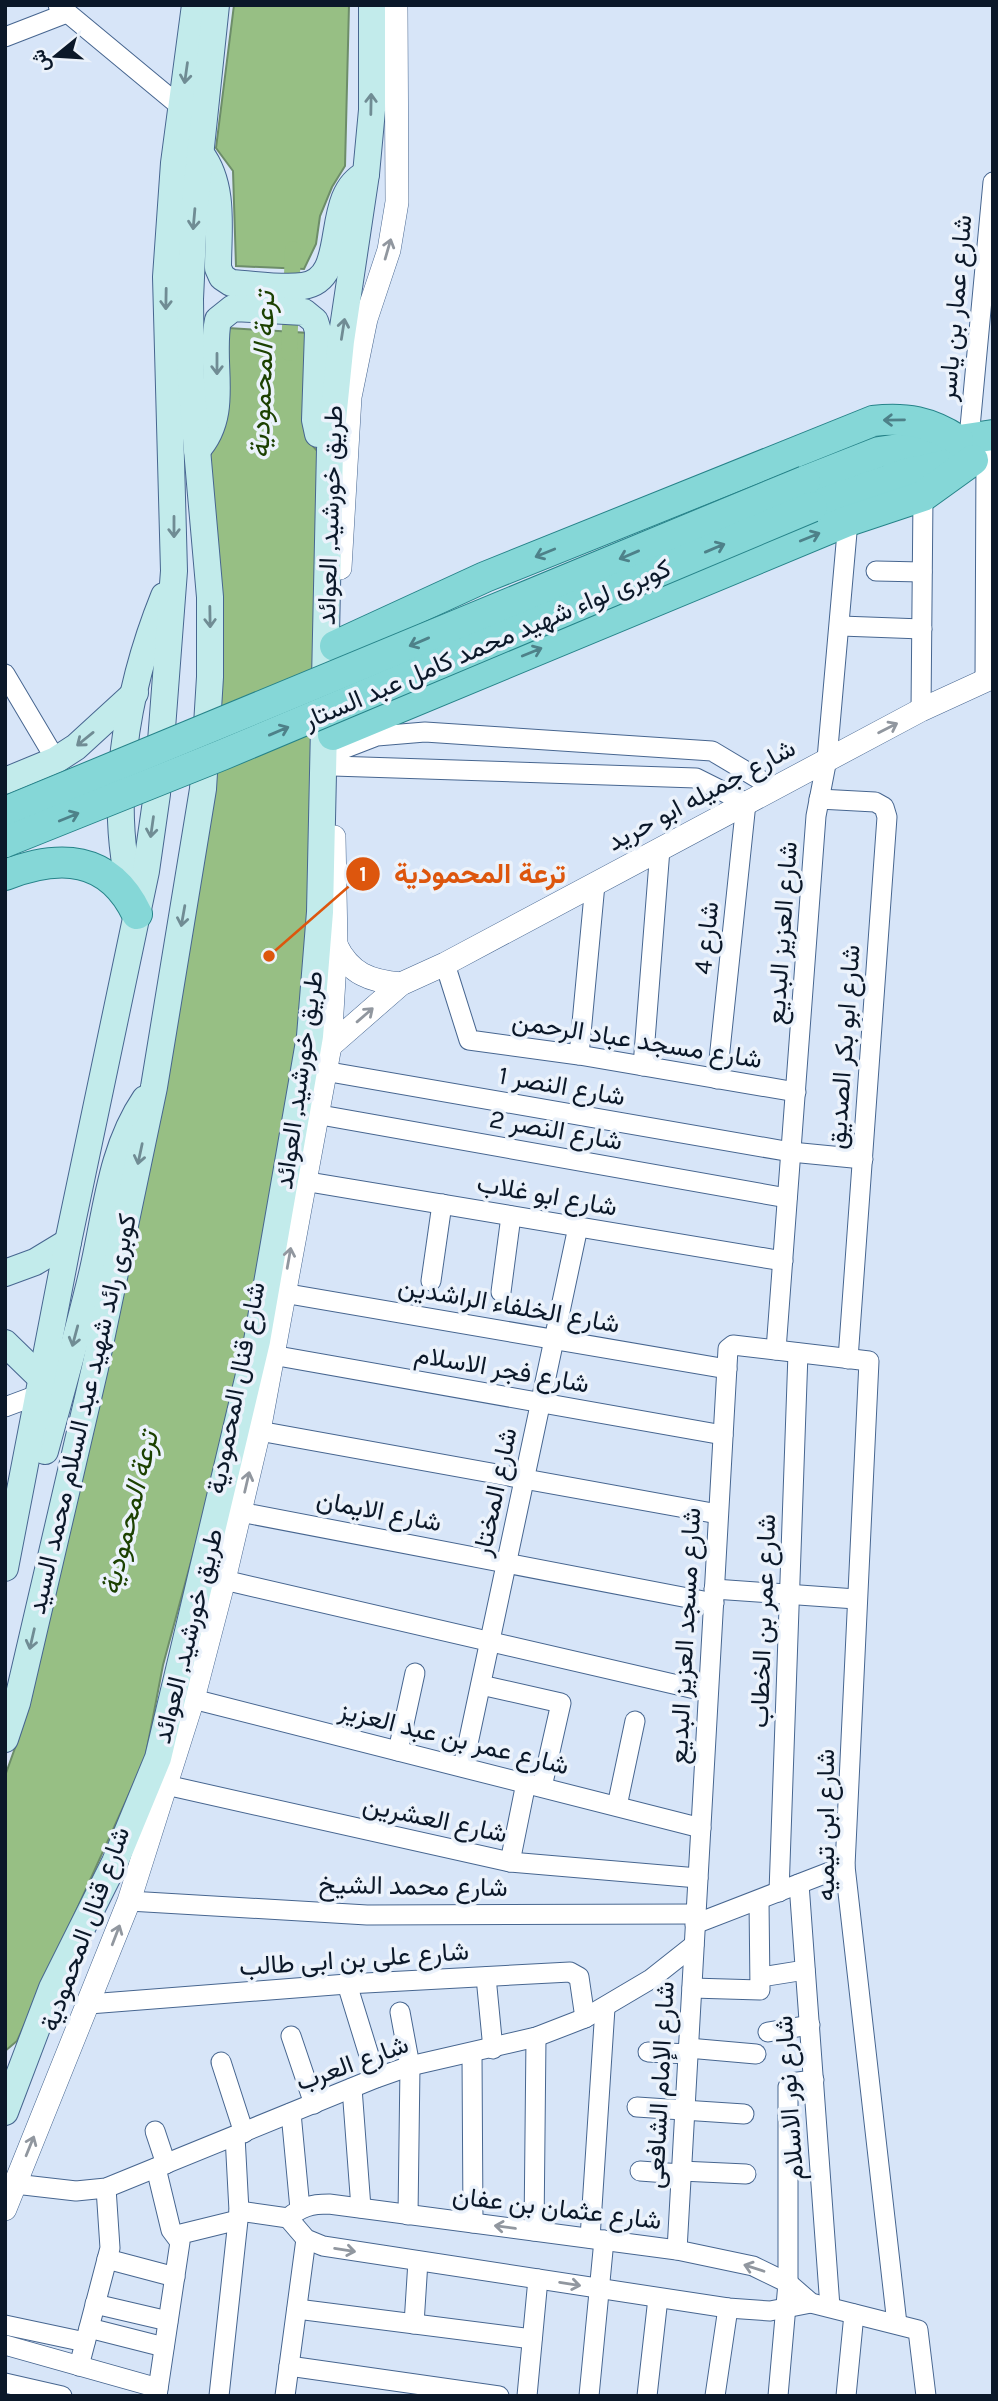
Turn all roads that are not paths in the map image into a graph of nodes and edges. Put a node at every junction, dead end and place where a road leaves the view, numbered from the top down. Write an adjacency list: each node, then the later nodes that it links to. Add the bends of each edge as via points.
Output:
1 (195, 5): 7 (main road, one-way to 7)
2 (216, 5): 8 (main road)
3 (372, 5): 9 (main road, طريق خورشيد, العوائد, one-way to 3, via 372,110)
4 (396, 5): 27 (street, شارع قنال المحمودية, one-way to 4, via 350,397 366,319 390,250 397,202)
5 (63, 9): 6 (street); 7 (street)
6 (5, 37)
7 (181, 107): 21 (main road, one-way to 21, via 166,277)
8 (201, 154): 13 (main road, via 217,189 218,268); 17 (main road, one-way to 17, via 190,299)
9 (366, 174): 14 (main road, via 343,198 330,264); 16 (main road, طريق خورشيد, العوائد, one-way to 9)
10 (993, 182): 11 (street, شارع عمار بن ياسر)
11 (992, 207): 12 (street, شارع عمار بن ياسر)
12 (989, 265): 15 (street, شارع عمار بن ياسر)
13 (234, 295): 14 (main road); 17 (main road, one-way to 17, via 218,320 215,417 210,434)
14 (302, 299): 16 (main road, via 318,331 315,420 319,436)
15 (979, 448): 18 (main road, كوبرى لواء شهيد محمد كامل عبد الستار, via 879,452); 19 (main road); 24 (main road, one-way to 24, via 918,421 873,421); 30 (street, شارع عمار بن ياسر)
16 (330, 449): 131 (main road, طريق خورشيد, العوائد, via 316,974 310,1036 257,1341 159,1758 115,1862)
17 (197, 450): 54 (main road, one-way to 54, via 210,597 207,741 196,837)
18 (808, 494): 40 (main road, كوبرى لواء شهيد محمد كامل عبد الستار, one-way to 40, bridge); 41 (main road, كوبرى لواء شهيد محمد كامل عبد الستار, one-way to 18, bridge, via 222,755)
19 (923, 496): 20 (main road); 23 (street)
20 (848, 521): 25 (street, شارع العزيز البديع); 28 (main road, one-way to 20)
21 (174, 571): 31 (main road); 45 (main road, one-way to 45, via 157,794)
22 (876, 571): 23 (street)
23 (922, 572): 26 (street)
24 (462, 588): 27 (main road); 28 (main road, via 455,610 457,634 468,655)
25 (841, 626): 26 (street); 34 (street, شارع العزيز البديع)
26 (922, 629): 32 (street)
27 (335, 646): 33 (street, شارع قنال المحمودية)
28 (485, 671): 33 (main road)
29 (5, 674): 35 (street)
30 (989, 679): 32 (street, شارع جميله ابو حريد)
31 (135, 693): 35 (main road, one-way to 35); 45 (main road, via 120,820 125,868)
32 (921, 710): 34 (street, شارع جميله ابو حريد, one-way to 32)
33 (333, 751): 37 (street, via 377,736 425,732 712,751); 39 (street, via 696,778); 46 (street, شارع قنال المحمودية)
34 (827, 759): 37 (street, شارع جميله ابو حريد); 38 (street, شارع العزيز البديع)
35 (56, 760): 36 (main road)
36 (5, 780)
37 (774, 788): 39 (street, شارع جميله ابو حريد)
38 (819, 799): 55 (street, شارع العزيز البديع); 58 (street, شارع ابو بكر الصديق, via 874,802 884,807 887,817)
39 (746, 803): 42 (street, شارع جميله ابو حريد); 53 (street, شارع 4)
40 (5, 813)
41 (5, 842)
42 (660, 849): 44 (street, شارع جميله ابو حريد); 51 (street)
43 (5, 876): 45 (main road, via 44,862 84,865 116,884)
44 (594, 884): 47 (street, شارع جميله ابو حريد); 50 (street)
45 (137, 914): 64 (main road)
46 (336, 945): 48 (street, via 360,975); 49 (street, شارع قنال المحمودية)
47 (444, 964): 48 (street, شارع جميله ابو حريد); 50 (street, شارع مسجد عباد الرحمن, via 469,1040)
48 (401, 984): 49 (street, شارع جميله ابو حريد, one-way to 48)
49 (330, 1046): 52 (street, شارع قنال المحمودية)
50 (579, 1055): 51 (street, شارع مسجد عباد الرحمن)
51 (643, 1066): 53 (street, شارع مسجد عباد الرحمن)
52 (324, 1071): 56 (street, شارع قنال المحمودية); 57 (street, شارع النصر 1)
53 (718, 1079): 55 (street, شارع مسجد عباد الرحمن)
54 (154, 1087): 85 (main road, one-way to 85, via 122,1139 92,1276 42,1462); 97 (main road, كوبرى رائد شهيد عبد السلام محمد السيد, one-way to 97, via 95,1368)
55 (796, 1092): 57 (street, شارع العزيز البديع)
56 (315, 1114): 59 (street, شارع قنال المحمودية); 60 (street, شارع النصر 2)
57 (791, 1152): 58 (street, شارع النصر 1); 60 (street, شارع العزيز البديع)
58 (863, 1159): 75 (street, شارع ابو بكر الصديق)
59 (303, 1181): 61 (street, شارع ابو غلاب); 69 (street, شارع قنال المحمودية, one-way to 59)
60 (788, 1198): 65 (street, شارع العزيز البديع)
61 (442, 1204): 62 (street, شارع ابو غلاب); 67 (street)
62 (511, 1216): 63 (street, شارع ابو غلاب); 68 (street)
63 (578, 1227): 65 (street, شارع ابو غلاب); 70 (street, شارع المختار)
64 (68, 1242): 66 (main road); 77 (main road)
65 (783, 1261): 72 (street, شارع العزيز البديع)
66 (5, 1273)
67 (431, 1281)
68 (502, 1292)
69 (283, 1293): 70 (street, شارع الخلفاء الراشدين); 74 (street, شارع قنال المحمودية)
70 (554, 1340): 76 (street, شارع الخلفاء الراشدين); 78 (street, شارع المختار)
71 (5, 1343): 77 (main road)
72 (776, 1350): 73 (street); 76 (street, شارع الخلفاء الراشدين, via 733,1345)
73 (798, 1353): 75 (street); 88 (street, شارع عمر بن الخطاب)
74 (272, 1355): 78 (street, شارع فجر الاسلام); 80 (street, شارع قنال المحمودية)
75 (848, 1359): 90 (street, شارع ابن تيميه, via 871,1365)
76 (727, 1360): 81 (street, شارع مسجد العزيز البديع)
77 (41, 1387): 79 (street); 85 (main road)
78 (541, 1403): 81 (street, شارع فجر الاسلام); 82 (street, شارع المختار)
79 (5, 1407)
80 (259, 1431): 82 (street); 83 (street, شارع قنال المحمودية, one-way to 80)
81 (723, 1435): 84 (street, شارع مسجد العزيز البديع)
82 (524, 1479): 84 (street); 86 (street, شارع المختار)
83 (240, 1512): 86 (street, شارع الايمان); 87 (street, شارع قنال المحمودية)
84 (718, 1514): 89 (street, شارع مسجد العزيز البديع)
85 (7, 1560)
86 (507, 1563): 89 (street, شارع الايمان); 91 (street, شارع المختار)
87 (224, 1580): 91 (street); 95 (street, شارع قنال المحمودية)
88 (790, 1594): 89 (street, شارع الايمان); 90 (street, شارع الايمان); 108 (street, شارع عمر بن الخطاب)
89 (714, 1596): 94 (street, شارع مسجد العزيز البديع)
90 (856, 1599): 105 (street, شارع ابن تيميه)
91 (490, 1642): 93 (street, شارع المختار); 94 (street)
92 (415, 1674): 98 (street)
93 (481, 1685): 99 (street, شارع المختار); 100 (street, via 561,1703)
94 (708, 1692): 103 (street, شارع مسجد العزيز البديع)
95 (194, 1699): 98 (street, شارع عمر بن عبد العزيز); 101 (street, شارع قنال المحمودية)
96 (635, 1721): 102 (street)
97 (5, 1739)
98 (398, 1751): 99 (street, شارع عمر بن عبد العزيز)
99 (463, 1767): 100 (street, شارع عمر بن عبد العزيز)
100 (534, 1785): 102 (street, شارع عمر بن عبد العزيز); 104 (street)
101 (166, 1786): 104 (street, شارع العشرين); 110 (street, شارع قنال المحمودية)
102 (617, 1807): 103 (street, شارع عمر بن عبد العزيز)
103 (701, 1828): 106 (street, شارع مسجد العزيز البديع)
104 (510, 1862): 106 (street, شارع العشرين)
105 (845, 1866): 107 (street); 177 (street, شارع ابن تيميه)
106 (698, 1878): 111 (street, شارع مسجد العزيز البديع)
107 (799, 1884): 108 (street); 113 (street, شارع نور الاسلام)
108 (779, 1892): 109 (street)
109 (759, 1900): 111 (street); 115 (street)
110 (129, 1901): 111 (street, شارع محمد الشيخ, via 367,1914); 118 (street, شارع قنال المحمودية, one-way to 110)
111 (696, 1919): 112 (street, شارع الإمام الشافعى)
112 (694, 1945): 117 (street, شارع الإمام الشافعى); 119 (street, شارع العرب)
113 (806, 1970): 115 (street); 122 (street, شارع نور الاسلام)
114 (486, 1977): 116 (street, شارع على بن ابى طالب); 121 (street, شارع على بن ابى طالب, via 574,1972 579,1977); 126 (street)
115 (761, 1977): 117 (street, via 758,1991)
116 (347, 1984): 118 (street, شارع على بن ابى طالب); 134 (street)
117 (692, 1988): 127 (street, شارع الإمام الشافعى)
118 (89, 2004): 149 (street, شارع قنال المحمودية, one-way to 118)
119 (605, 2008): 121 (street, شارع العرب); 160 (street)
120 (401, 2012): 133 (street)
121 (585, 2018): 125 (street, شارع العرب)
122 (810, 2025): 123 (street); 135 (street, شارع نور الاسلام)
123 (768, 2032)
124 (291, 2036): 137 (street)
125 (536, 2037): 126 (street, شارع العرب); 157 (street)
126 (493, 2049): 129 (street, شارع العرب)
127 (688, 2051): 128 (street); 130 (street); 139 (street, شارع الإمام الشافعى)
128 (648, 2052)
129 (472, 2054): 133 (street, شارع العرب); 156 (street)
130 (756, 2054)
131 (16, 2058): 140 (main road, طريق خورشيد, العوائد)
132 (221, 2062): 144 (street)
133 (410, 2066): 134 (street, شارع العرب); 155 (street)
134 (376, 2078): 136 (street, شارع العرب)
135 (814, 2080): 166 (street, via 788,2087); 170 (street, شارع نور الاسلام)
136 (352, 2088): 137 (street, شارع العرب); 151 (street)
137 (314, 2104): 141 (street, شارع العرب)
138 (637, 2107): 139 (street)
139 (685, 2110): 142 (street); 147 (street, شارع الإمام الشافعى)
140 (5, 2112)
141 (290, 2113): 144 (street, شارع العرب); 153 (street)
142 (744, 2114)
143 (155, 2131): 145 (street)
144 (239, 2134): 145 (street, شارع العرب); 154 (street)
145 (161, 2166): 150 (street, شارع العرب); 158 (street, via 171,2230)
146 (640, 2171): 147 (street)
147 (681, 2172): 148 (street); 161 (street, شارع الإمام الشافعى)
148 (746, 2174)
149 (15, 2184): 150 (street, شارع العرب, via 45,2190); 152 (street, شارع قنال المحمودية)
150 (106, 2188): 162 (street, via 111,2236)
151 (361, 2208): 153 (street, شارع عثمان بن عفان, via 314,2204); 155 (street, شارع عثمان بن عفان)
152 (5, 2209)
153 (294, 2213): 154 (street, شارع عثمان بن عفان); 159 (street)
154 (238, 2215): 158 (street); 190 (street)
155 (408, 2215): 156 (street, شارع عثمان بن عفان)
156 (473, 2223): 157 (street, شارع عثمان بن عفان, one-way to 156)
157 (534, 2231): 160 (street, شارع عثمان بن عفان)
158 (177, 2235): 164 (street)
159 (306, 2239): 163 (street, شارع عثمان بن عفان, one-way to 163, via 323,2246); 172 (street)
160 (597, 2239): 161 (street, شارع عثمان بن عفان); 167 (street)
161 (677, 2250): 166 (street, شارع عثمان بن عفان, one-way to 161, via 753,2266)
162 (107, 2259): 164 (street); 169 (street)
163 (418, 2261): 165 (street, شارع عثمان بن عفان); 176 (street)
164 (175, 2277): 175 (street)
165 (538, 2279): 167 (street, شارع عثمان بن عفان, one-way to 167); 180 (street)
166 (788, 2283): 170 (street, شارع عثمان بن عفان); 173 (street)
167 (600, 2289): 168 (street, شارع عثمان بن عفان); 194 (street)
168 (658, 2298): 171 (street, شارع عثمان بن عفان); 195 (street)
169 (95, 2304): 175 (street); 179 (street)
170 (820, 2305): 173 (street, شارع عثمان بن عفان); 174 (street, شارع عثمان بن عفان)
171 (728, 2308): 173 (street, شارع عثمان بن عفان); 196 (street)
172 (296, 2309): 176 (street); 185 (street)
173 (786, 2309): 197 (street)
174 (854, 2315): 177 (street, شارع عثمان بن عفان); 198 (street)
175 (168, 2320): 182 (street)
176 (414, 2324): 180 (street)
177 (897, 2324): 199 (street, شارع عثمان بن عفان, via 918,2330)
178 (5, 2325): 179 (street)
179 (87, 2335): 182 (street); 184 (street)
180 (532, 2339): 193 (street)
181 (5, 2345): 183 (street)
182 (164, 2347): 188 (street)
183 (55, 2359): 184 (street); 189 (street)
184 (79, 2366): 187 (street)
185 (289, 2366): 191 (street); 192 (street)
186 (5, 2383): 189 (street)
187 (118, 2387): 188 (street)
188 (158, 2392)
189 (54, 2395)
190 (219, 2396)
191 (285, 2396)
192 (499, 2396)
193 (527, 2396)
194 (589, 2396)
195 (647, 2396)
196 (716, 2396)
197 (778, 2396)
198 (846, 2396)
199 (926, 2396)

